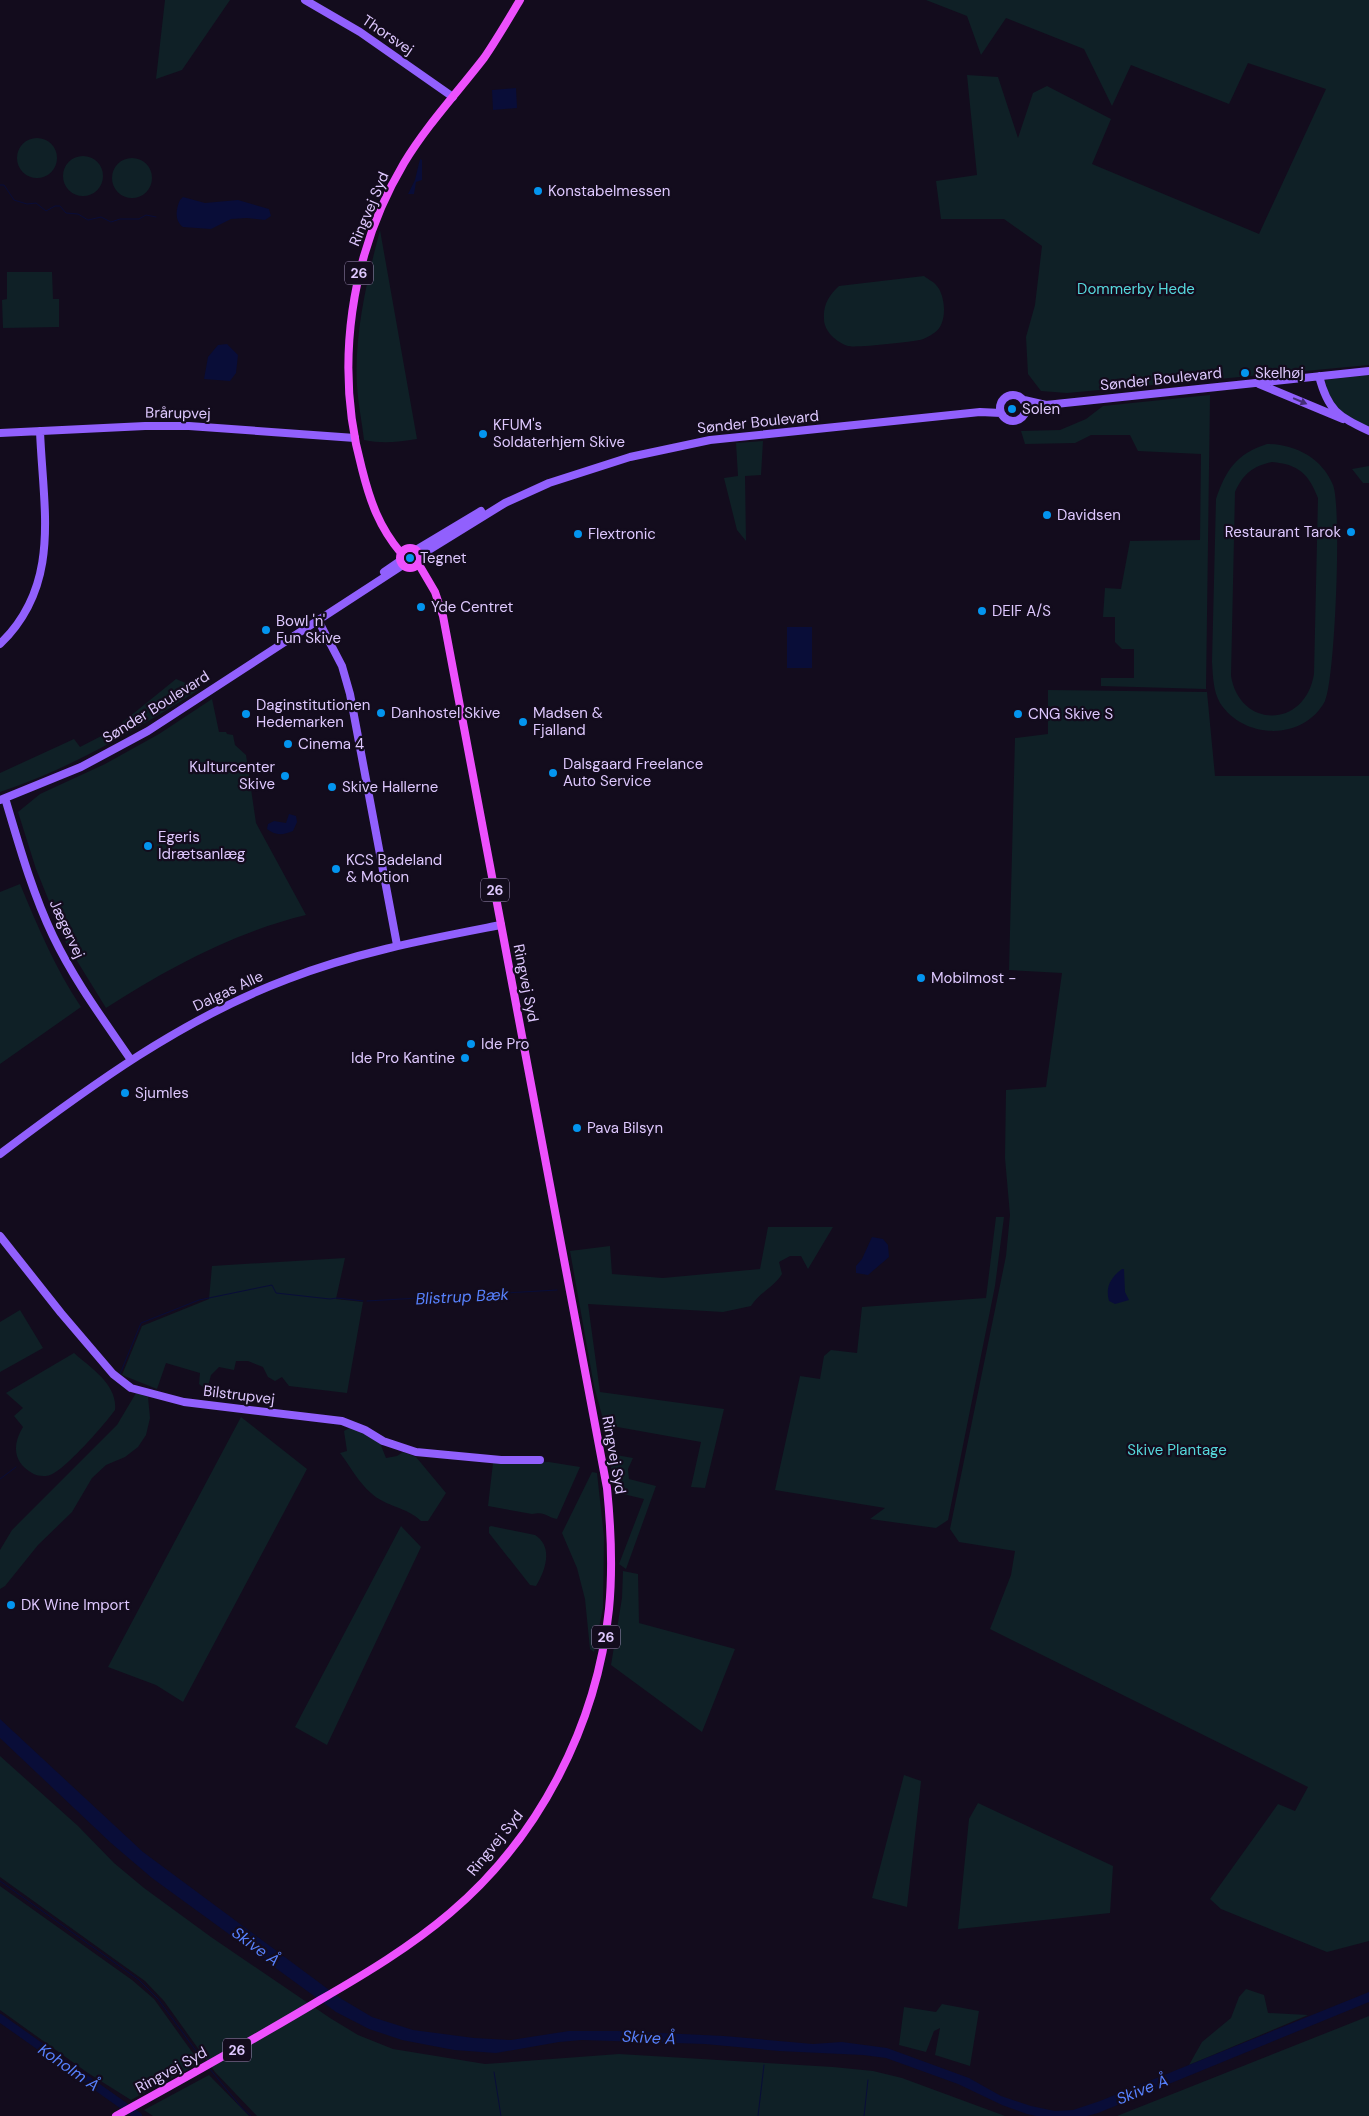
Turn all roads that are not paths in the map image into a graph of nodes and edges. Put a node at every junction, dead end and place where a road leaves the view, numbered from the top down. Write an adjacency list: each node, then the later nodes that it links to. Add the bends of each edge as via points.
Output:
1 (305, 0): 3 (street, Thorsvej, via 360,32)
2 (520, 0): 3 (main road, Ringvej Syd / 26, via 495,41)
3 (453, 97): 15 (main road, Ringvej Syd / 26, via 404,164 381,208 365,254 355,292 349,342 349,389)
4 (1369, 371): 5 (street, Sønder Boulevard)
5 (1319, 376): 6 (street, Sønder Boulevard); 11 (street, via 1327,399)
6 (1257, 383): 8 (street, Sønder Boulevard); 11 (street, one-way to 11)
7 (1024, 400): 8 (street, Sønder Boulevard); 9 (street, via 1010,395 1004,398); 10 (street)
8 (1046, 405): 10 (street, Sønder Boulevard)
9 (1001, 409): 10 (street, via 1006,419 1013,421); 17 (street, Sønder Boulevard, via 688,443 630,457 549,483 505,503)
10 (1025, 413)
11 (1343, 419): 12 (street)
12 (1369, 430)
13 (40, 431): 14 (street, Brårupvej); 15 (street, Brårupvej, via 189,426); 19 (street, via 45,545 42,572 26,611)
14 (0, 433)
15 (355, 438): 16 (main road, Ringvej Syd / 26, via 367,489 380,522)
16 (402, 557): 17 (main road, 26); 17 (main road, via 410,548); 18 (street, Sønder Boulevard)
17 (416, 559): 21 (main road, Ringvej Syd / 26, via 435,592 443,616)
18 (318, 620): 20 (street, Sønder Boulevard, via 141,735 81,767); 22 (street, via 342,666 350,694)
19 (0, 644)
20 (2, 799): 23 (street, Jægervej, via 52,935 88,998)
21 (501, 925): 22 (street, Dalgas Alle); 27 (main road, Ringvej Syd / 26, via 607,1488 612,1550 609,1608 606,1638 591,1699 575,1741 544,1803 488,1877 451,1913 354,1980 241,2048)
22 (397, 945): 23 (street, Dalgas Alle, via 318,968 257,991 199,1019)
23 (131, 1060): 24 (street, Dalgas Alle)
24 (0, 1154)
25 (0, 1236): 26 (street, Bilstrupvej, via 113,1374 132,1388 184,1402 342,1421 383,1441 416,1452 501,1460)
26 (540, 1460)
27 (116, 2116)

